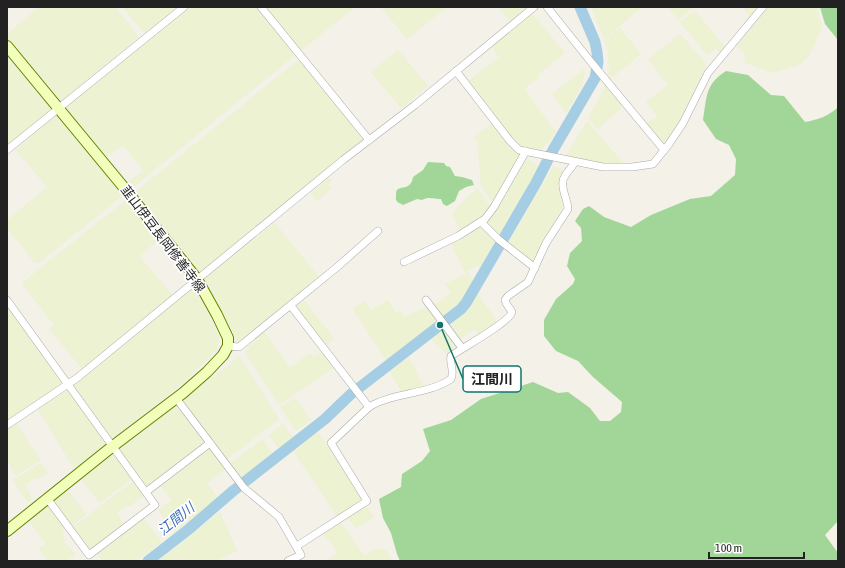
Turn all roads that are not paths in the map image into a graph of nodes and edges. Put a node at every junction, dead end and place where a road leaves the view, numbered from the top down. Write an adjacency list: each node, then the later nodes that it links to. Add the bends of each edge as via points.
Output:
1 (184, 7): 8 (street)
2 (261, 7): 9 (street)
3 (534, 7): 7 (street)
4 (547, 7): 11 (street)
5 (763, 7): 11 (street, via 708,73 683,123)
6 (7, 46): 8 (main road, 韮山伊豆長岡修善寺線)
7 (456, 71): 9 (street); 12 (street, via 510,141 519,150)
8 (59, 108): 10 (street); 18 (main road, 韮山伊豆長岡修善寺線)
9 (370, 140): 18 (street)
10 (7, 150)
11 (664, 150): 13 (street, via 656,161 649,165 603,167)
12 (526, 151): 13 (street); 14 (street, via 494,207)
13 (575, 162): 17 (street, via 563,180 568,210 546,242)
14 (481, 222): 16 (street); 17 (street)
15 (378, 231): 21 (street)
16 (404, 262)
17 (535, 268): 23 (street, via 526,284 505,300 512,312 510,317 500,326)
18 (197, 279): 22 (main road, 韮山伊豆長岡修善寺線, via 224,329); 24 (street)
19 (7, 300): 24 (street)
20 (426, 300): 23 (street)
21 (291, 306): 22 (street, via 239,347); 26 (street)
22 (228, 346): 25 (main road, via 207,372)
23 (462, 348): 26 (street, via 450,358 453,377 448,381)
24 (68, 385): 27 (street); 29 (street)
25 (176, 398): 28 (street); 29 (main road)
26 (369, 407): 33 (street, via 331,443 367,501)
27 (7, 425)
28 (210, 443): 30 (street); 33 (street, via 241,484 277,514)
29 (113, 446): 30 (street); 31 (main road)
30 (146, 492): 31 (street, via 155,505 89,555)
31 (47, 498): 32 (main road)
32 (7, 531)
33 (297, 546): 34 (street)
34 (303, 558): 35 (street)
35 (288, 561)

